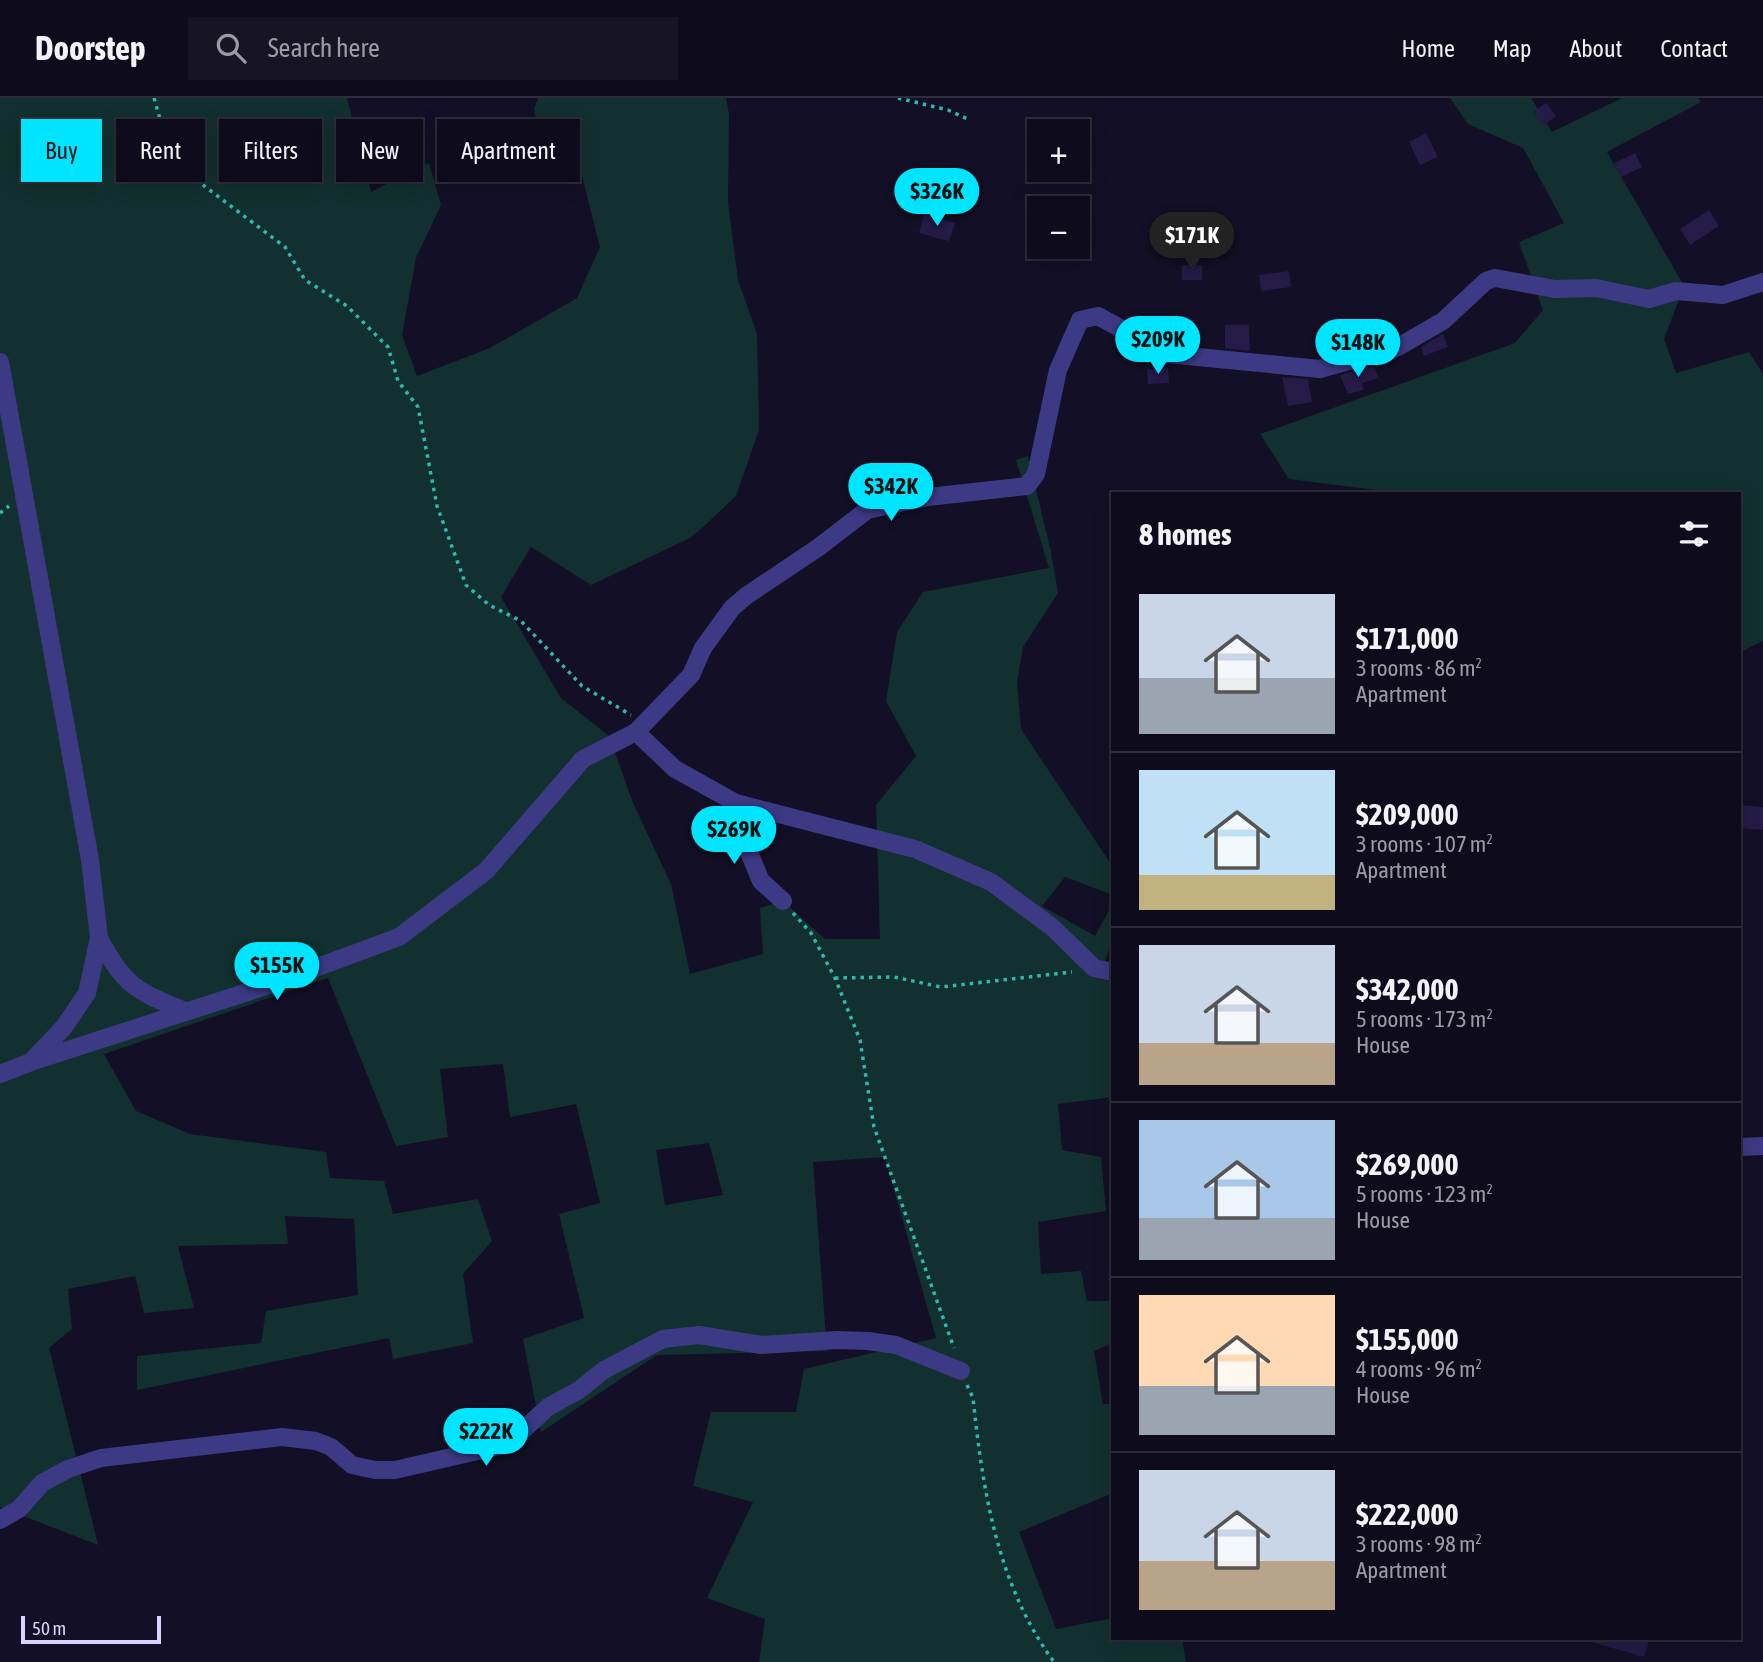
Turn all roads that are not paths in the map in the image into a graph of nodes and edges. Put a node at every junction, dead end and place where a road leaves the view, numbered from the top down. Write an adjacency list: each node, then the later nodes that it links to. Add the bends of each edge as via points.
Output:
1 (1763, 282): 3 (street, via 1723,295 1676,291 1649,299 1596,288 1555,289 1494,278 1443,321 1398,346 1320,369 1167,354 1098,316 1080,320 1058,370 1036,474 1027,486 916,499 867,510 732,608 703,648 691,675)
2 (0, 362): 6 (street, via 87,846)
3 (640, 727): 4 (street, via 675,769); 8 (street, via 583,759 486,871 399,937)
4 (736, 803): 5 (street, via 742,836 761,881); 7 (street, via 915,849 991,882 1052,927 1094,968)
5 (783, 901)
6 (99, 938): 8 (street, via 116,971 141,993); 9 (street, via 87,993 64,1027)
7 (1111, 972)
8 (185, 1011): 9 (street)
9 (31, 1062): 10 (street)
10 (0, 1074)
11 (1763, 1146): 12 (street)
12 (1741, 1147)
13 (961, 1371): 14 (street, via 896,1345 868,1341 761,1345 699,1335 663,1339 548,1407 508,1444 395,1470 352,1465 316,1441 282,1437 101,1458 42,1483 19,1509)
14 (0, 1520)

